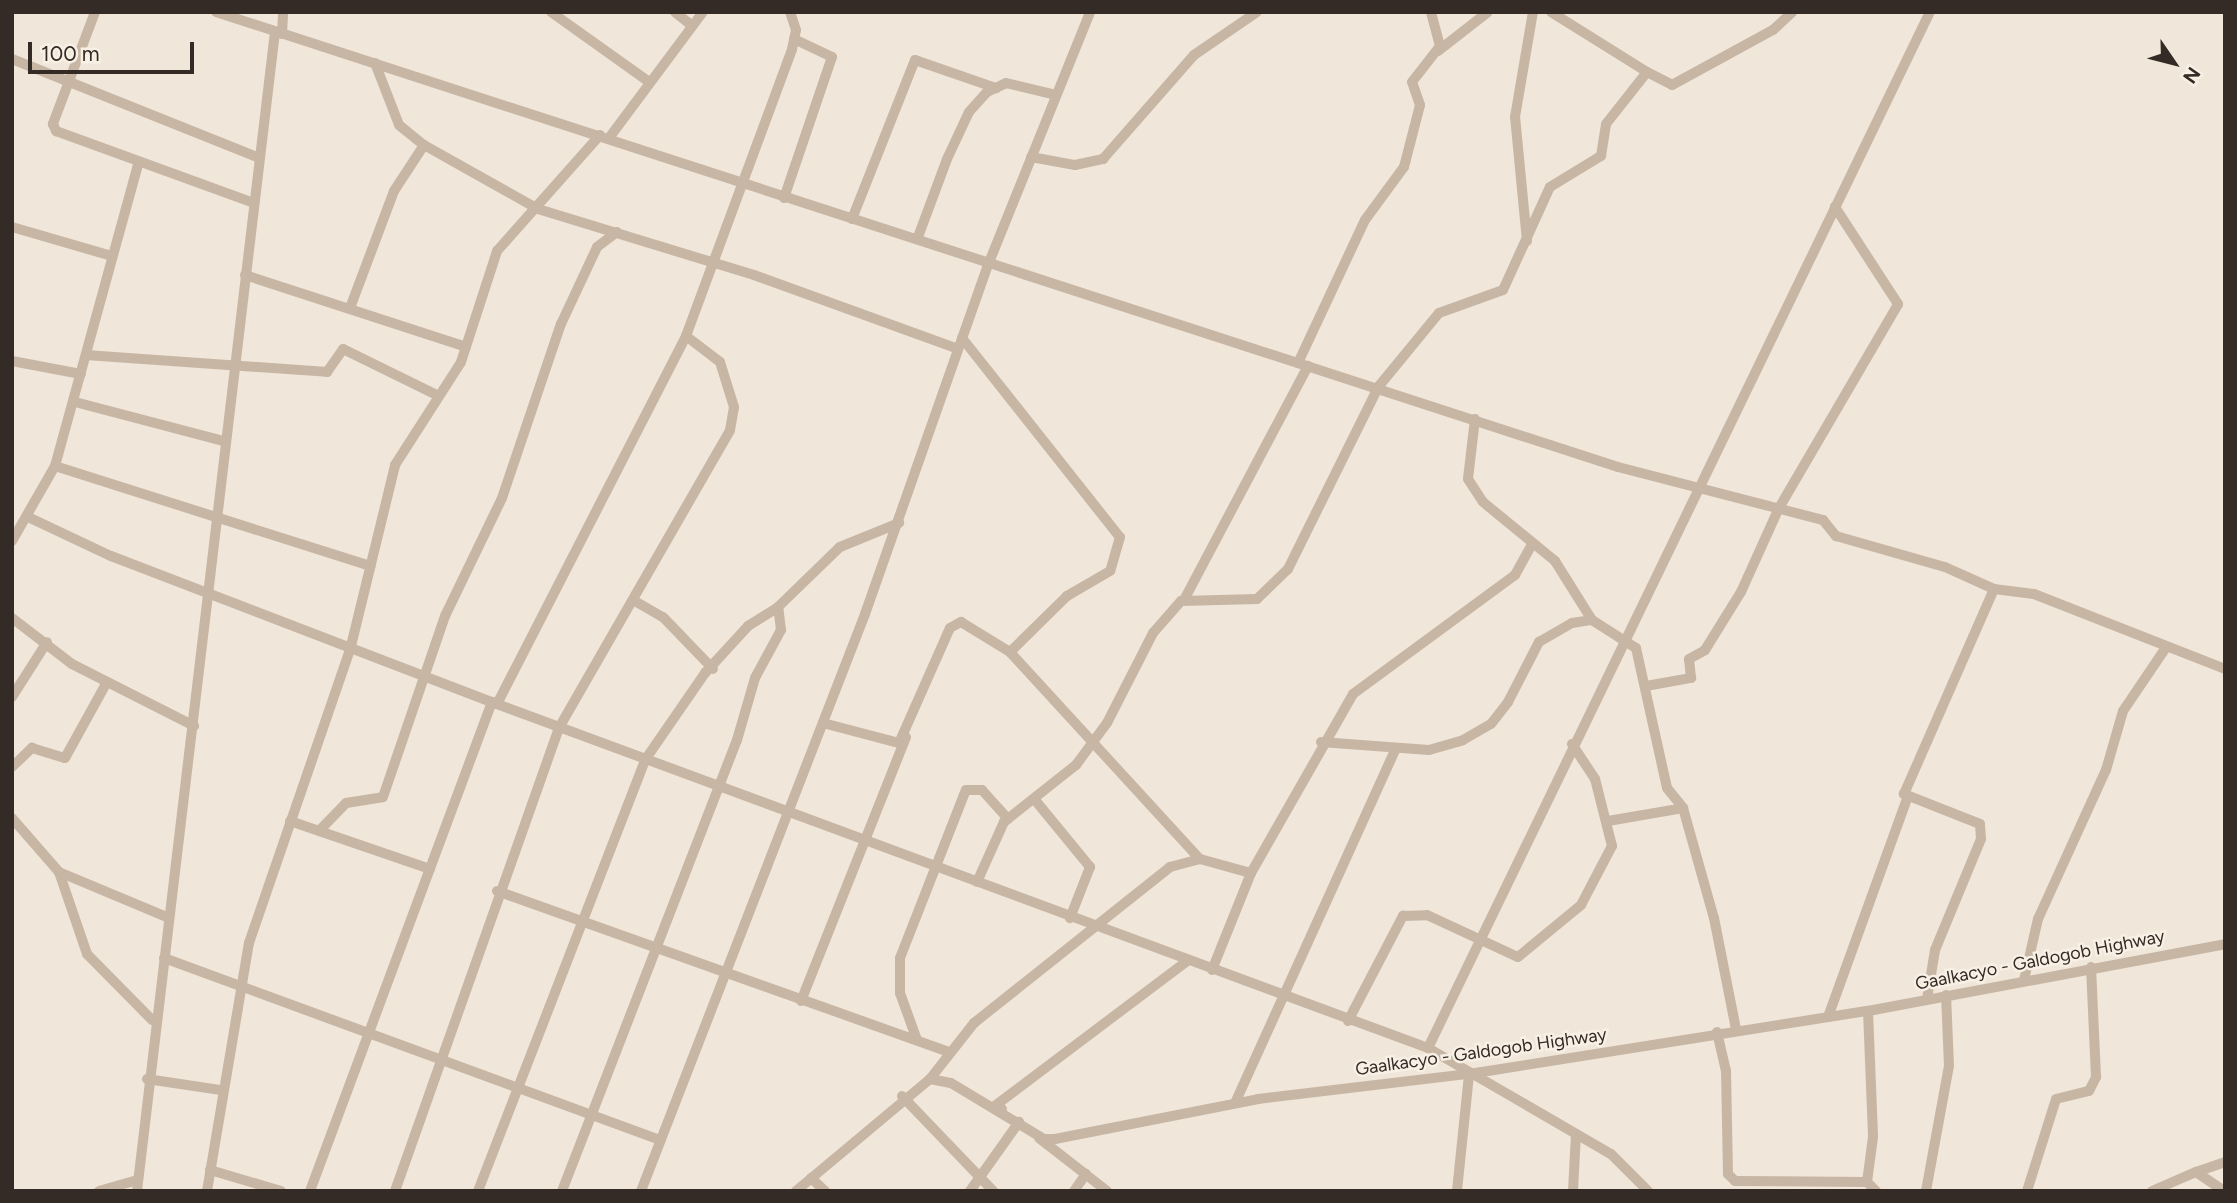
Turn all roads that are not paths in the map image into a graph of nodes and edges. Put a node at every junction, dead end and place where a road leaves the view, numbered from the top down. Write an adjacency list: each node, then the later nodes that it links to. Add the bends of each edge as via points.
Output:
1 (95, 12): 23 (street)
2 (216, 12): 17 (street)
3 (551, 12): 24 (street)
4 (675, 12): 16 (street)
5 (703, 12): 16 (street)
6 (790, 12): 18 (street)
7 (1090, 12): 26 (street)
8 (1257, 12): 29 (street, via 1194,55 1103,159 1075,165)
9 (1431, 12): 19 (street, via 1441,32)
10 (1488, 12): 19 (street)
11 (1533, 12): 41 (street, via 1515,117)
12 (1551, 12): 22 (street)
13 (1792, 12): 22 (street, via 1773,30 1672,85)
14 (1930, 12): 35 (street)
15 (285, 14): 17 (street)
16 (692, 26): 24 (street)
17 (278, 33): 21 (street); 30 (street)
18 (794, 39): 32 (street); 33 (street, via 832,57)
19 (1438, 51): 53 (street, via 1412,82 1420,105 1404,167 1365,220)
20 (12, 59): 23 (street)
21 (375, 63): 27 (street); 28 (street, via 399,125)
22 (1647, 72): 41 (street, via 1606,124 1601,156 1550,187)
23 (70, 81): 30 (street); 31 (street, via 53,124 56,131)
24 (649, 82): 27 (street)
25 (996, 88): 26 (street, via 1006,83); 37 (street, via 915,60); 40 (street, via 969,112)
26 (1056, 95): 29 (street)
27 (605, 136): 32 (street); 36 (street)
28 (424, 145): 36 (street); 46 (street, via 394,191)
29 (1031, 157): 43 (street)
30 (260, 158): 34 (street)
31 (139, 162): 34 (street); 42 (street)
32 (738, 182): 33 (street); 44 (street)
33 (784, 198): 37 (street)
34 (254, 203): 45 (street)
35 (1835, 206): 61 (street); 62 (street, via 1898,304)
36 (538, 209): 39 (street); 49 (street, via 487,268)
37 (852, 219): 40 (street)
38 (12, 227): 42 (street)
39 (617, 232): 44 (street); 83 (street, via 597,247 561,324 502,498 445,616)
40 (918, 237): 43 (street)
41 (1527, 242): 55 (street, via 1503,290 1439,313)
42 (112, 256): 50 (street)
43 (990, 260): 48 (street); 53 (street)
44 (709, 262): 47 (street); 48 (street)
45 (245, 275): 46 (street); 51 (street)
46 (350, 308): 49 (street)
47 (686, 336): 71 (street, via 720,362 734,417 687,514); 87 (street)
48 (960, 344): 65 (street); 80 (street, via 1120,537 1110,571 1067,596)
49 (466, 347): 56 (street)
50 (86, 355): 51 (street); 54 (street)
51 (234, 360): 56 (street, via 327,372 343,349); 59 (street)
52 (12, 361): 54 (street)
53 (1303, 364): 55 (street); 72 (street)
54 (81, 374): 57 (street)
55 (1379, 386): 58 (street); 72 (street, via 1288,569 1266,594)
56 (437, 395): 68 (street, via 395,465)
57 (75, 402): 59 (street); 60 (street)
58 (1475, 419): 61 (street); 67 (street, via 1468,479)
59 (224, 441): 64 (street)
60 (54, 466): 63 (street); 64 (street)
61 (1697, 487): 62 (street); 76 (street)
62 (1779, 508): 69 (street, via 1823,520 1836,536 1945,567); 85 (street, via 1741,592 1705,650 1689,659 1690,678)
63 (27, 517): 66 (street); 70 (street)
64 (216, 519): 68 (street, via 252,525); 70 (street)
65 (899, 523): 73 (street, via 840,547); 88 (street)
66 (12, 541)
67 (1531, 546): 75 (street, via 1555,561); 93 (street, via 1515,575 1369,679)
68 (371, 566): 78 (street)
69 (1994, 589): 79 (street, via 2034,594); 99 (street, via 1917,758)
70 (209, 594): 78 (street); 89 (street)
71 (633, 600): 81 (street, via 663,617); 90 (street)
72 (1184, 600): 92 (street, via 1153,633)
73 (778, 607): 81 (street, via 748,626); 98 (street, via 781,630)
74 (12, 618): 77 (street)
75 (1592, 620): 76 (street); 95 (street, via 1572,623 1539,642 1491,724 1429,750)
76 (1622, 637): 85 (street, via 1636,648); 94 (street)
77 (47, 642): 84 (street); 86 (street)
78 (351, 646): 83 (street); 105 (street)
79 (2167, 646): 82 (street); 128 (street, via 2123,711 2106,770 2038,919)
80 (1010, 652): 91 (street, via 956,622); 92 (street)
81 (713, 668): 96 (street)
82 (2225, 669)
83 (425, 674): 87 (street); 107 (street, via 383,797 345,803)
84 (107, 682): 89 (street); 97 (street, via 65,758 32,748)
85 (1646, 686): 101 (street, via 1667,788)
86 (12, 697)
87 (494, 703): 90 (street); 111 (street)
88 (823, 723): 91 (street, via 890,744); 102 (street)
89 (194, 726): 116 (street)
90 (560, 726): 96 (street); 115 (street)
91 (906, 736): 108 (street)
92 (1095, 740): 100 (street); 109 (street)
93 (1321, 742): 95 (street); 113 (street)
94 (1572, 744): 106 (street, via 1595,779); 120 (street)
95 (1395, 750): 130 (street)
96 (645, 760): 98 (street); 118 (street)
97 (12, 767)
98 (716, 785): 102 (street); 122 (street)
99 (1908, 796): 132 (street, via 1980,824 1981,839 1935,950); 135 (street)
100 (1035, 800): 104 (street); 117 (street, via 1090,867)
101 (1683, 808): 106 (street); 138 (street)
102 (789, 812): 108 (street); 127 (street)
103 (12, 818): 112 (street)
104 (1007, 818): 110 (street, via 970,786); 114 (street)
105 (289, 821): 107 (street); 129 (street)
106 (1608, 821): 120 (street, via 1612,846 1598,877 1581,905 1536,947 1518,957)
107 (319, 831): 111 (street)
108 (865, 840): 110 (street); 133 (street)
109 (1200, 859): 113 (street); 119 (street, via 1170,867)
110 (936, 866): 114 (street); 141 (street, via 898,974)
111 (430, 869): 139 (street)
112 (59, 872): 116 (street); 136 (street, via 87,954)
113 (1251, 873): 126 (street)
114 (977, 882): 117 (street)
115 (497, 891): 118 (street); 144 (street)
116 (169, 918): 123 (street)
117 (1070, 918): 119 (street)
118 (582, 921): 122 (street); 148 (street)
119 (1099, 929): 124 (street); 143 (street, via 998,1003)
120 (1480, 937): 137 (street, via 1427,915 1404,916); 142 (street)
121 (2225, 944): 125 (street, Gaalkacyo - Galdogob Highway)
122 (653, 948): 127 (street); 153 (street)
123 (164, 958): 129 (street); 136 (street)
124 (1188, 961): 126 (street); 152 (street)
125 (2091, 967): 128 (street, Gaalkacyo - Galdogob Highway); 185 (street, via 2096,1077 2089,1091 2056,1099)
126 (1212, 970): 130 (street)
127 (727, 977): 133 (street); 156 (street)
128 (2024, 980): 131 (street, Gaalkacyo - Galdogob Highway)
129 (239, 983): 139 (street); 149 (street)
130 (1281, 993): 137 (street); 151 (street)
131 (1946, 995): 132 (street, Gaalkacyo - Galdogob Highway); 184 (street, via 1949,1066)
132 (1927, 999): 134 (street, Gaalkacyo - Galdogob Highway)
133 (801, 1001): 141 (street)
134 (1868, 1011): 135 (street, Gaalkacyo - Galdogob Highway); 163 (street, via 1873,1137)
135 (1828, 1017): 138 (street, Gaalkacyo - Galdogob Highway)
136 (152, 1020): 146 (street)
137 (1348, 1021): 142 (street)
138 (1737, 1029): 140 (street, Gaalkacyo - Galdogob Highway)
139 (372, 1032): 144 (street); 169 (street)
140 (1717, 1032): 145 (street, Gaalkacyo - Galdogob Highway); 165 (street, via 1727,1082 1728,1174 1744,1184)
141 (917, 1040): 143 (street)
142 (1428, 1048): 145 (street)
143 (948, 1052): 147 (street)
144 (443, 1059): 148 (street); 170 (street)
145 (1469, 1074): 151 (street, Gaalkacyo - Galdogob Highway); 155 (street); 180 (street)
146 (147, 1079): 149 (street); 164 (street)
147 (930, 1079): 150 (street); 152 (street, Gaalkacyo - Galdogob Highway)
148 (519, 1088): 153 (street); 171 (street)
149 (221, 1090): 158 (street)
150 (902, 1096): 161 (street); 162 (street)
151 (1235, 1103): 152 (street, Gaalkacyo - Galdogob Highway, via 1044,1139)
152 (996, 1105): 154 (street)
153 (590, 1115): 156 (street); 172 (street)
154 (1019, 1122): 160 (street); 162 (street)
155 (1576, 1134): 181 (street); 182 (street, via 1611,1154)
156 (660, 1140): 173 (street)
157 (2225, 1162): 159 (street)
158 (210, 1170): 167 (street); 168 (street)
159 (2196, 1172): 186 (street); 187 (street)
160 (1086, 1174): 178 (street); 179 (street)
161 (811, 1178): 174 (street); 175 (street)
162 (978, 1178): 176 (street); 177 (street)
163 (1867, 1182): 165 (street); 183 (street)
164 (137, 1185): 166 (street)
165 (1850, 1186)
166 (99, 1191)
167 (207, 1191)
168 (281, 1191)
169 (310, 1191)
170 (395, 1191)
171 (478, 1191)
172 (562, 1191)
173 (641, 1191)
174 (796, 1191)
175 (825, 1191)
176 (971, 1191)
177 (993, 1191)
178 (1074, 1191)
179 (1107, 1191)
180 (1457, 1191)
181 (1573, 1191)
182 (1647, 1191)
183 (1876, 1191)
184 (1926, 1191)
185 (2027, 1191)
186 (2152, 1191)
187 (2224, 1191)

